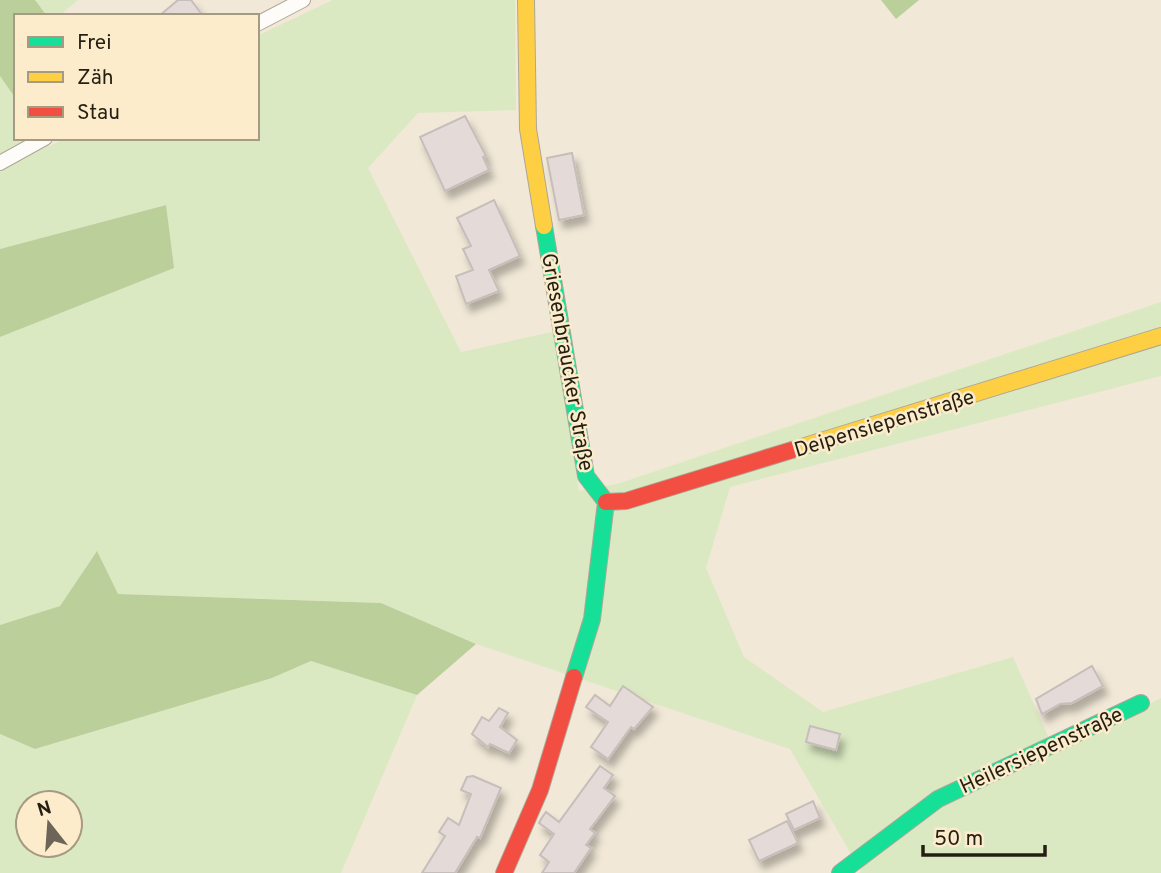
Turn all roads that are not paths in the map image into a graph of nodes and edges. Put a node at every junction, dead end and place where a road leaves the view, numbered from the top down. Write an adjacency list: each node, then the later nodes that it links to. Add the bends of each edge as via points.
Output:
1 (303, 0): 3 (street)
2 (526, 0): 7 (street, Griesenbraucker Straße, via 530,141 586,476)
3 (259, 23)
4 (41, 140): 5 (street)
5 (0, 163)
6 (1161, 336): 7 (street, Deipensiepenstraße, via 639,497)
7 (606, 502): 9 (street, via 592,619 540,790)
8 (1142, 703): 10 (street, Heilersiepenstraße, via 938,799)
9 (504, 873)
10 (840, 873)

